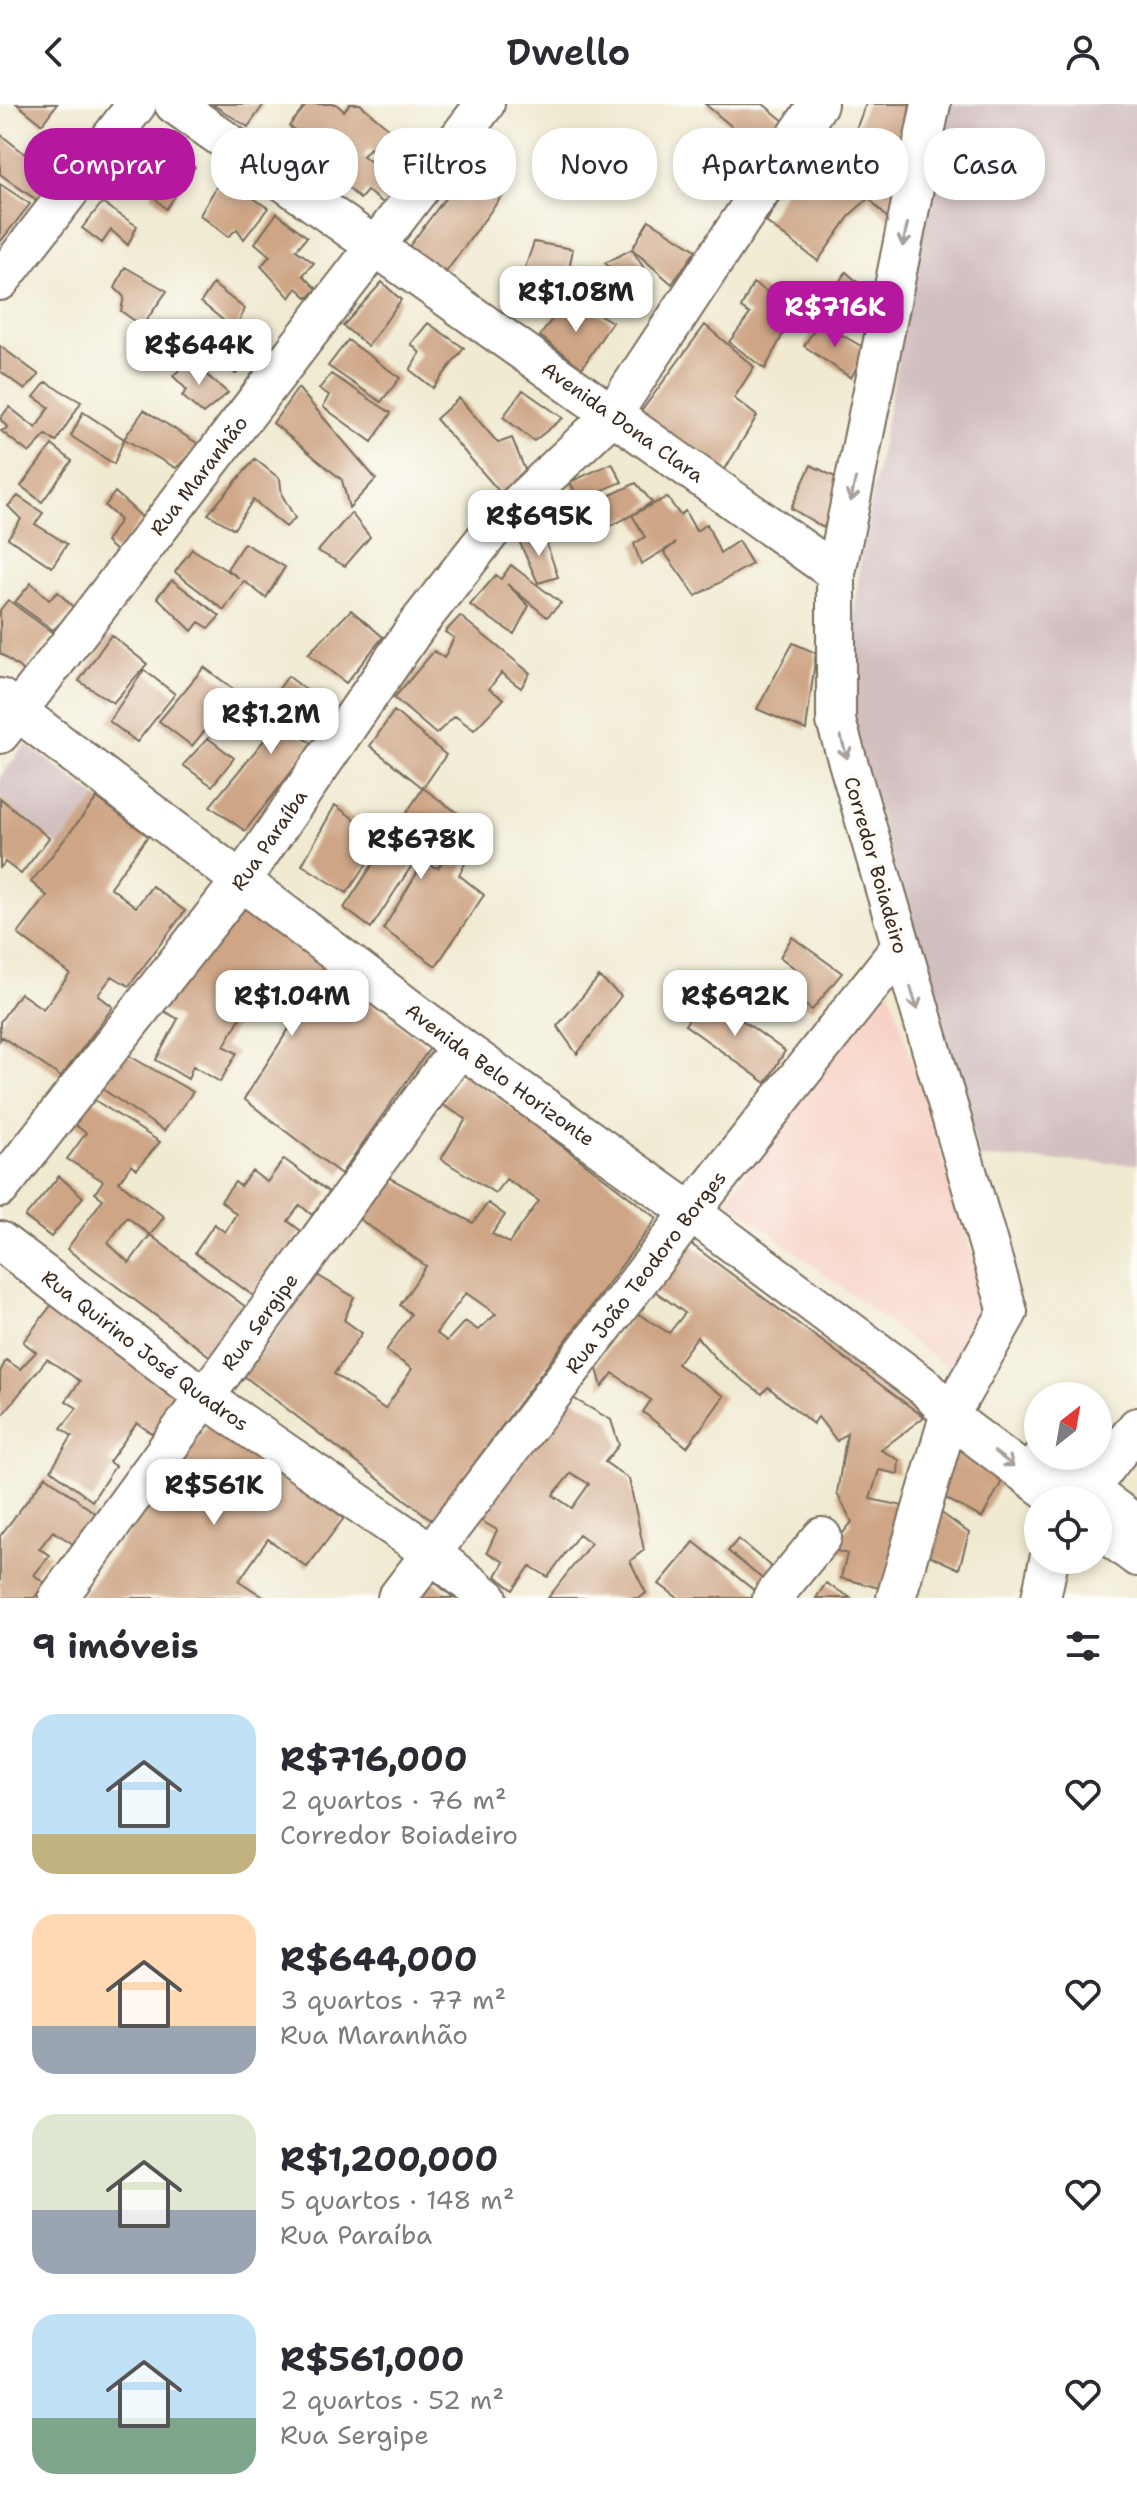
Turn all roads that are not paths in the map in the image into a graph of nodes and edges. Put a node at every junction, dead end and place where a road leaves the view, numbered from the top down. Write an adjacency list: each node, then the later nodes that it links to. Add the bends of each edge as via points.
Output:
1 (137, 104): 7 (street)
2 (174, 104): 6 (street, Avenida Dona Clara)
3 (485, 104): 6 (street, Rua Maranhão)
4 (818, 104): 8 (street, Rua Paraíba)
5 (931, 104): 9 (street, Corredor Boiadeiro, one-way to 9)
6 (375, 247): 8 (street, Avenida Dona Clara); 10 (street, Rua Maranhão)
7 (0, 281)
8 (612, 415): 9 (street, Avenida Dona Clara); 11 (street, Rua Paraíba, via 496,525 418,624)
9 (836, 573): 12 (street, Corredor Boiadeiro, one-way to 12, via 836,721)
10 (6, 714): 11 (street, Avenida Belo Horizonte)
11 (241, 881): 13 (street, Avenida Belo Horizonte); 14 (street, Rua Paraíba)
12 (900, 948): 15 (street, Rua João Teodoro Borges); 18 (street, Corredor Boiadeiro, one-way to 18, via 1008,1312)
13 (460, 1047): 15 (street, Avenida Belo Horizonte); 17 (street, Rua Sergipe)
14 (0, 1188)
15 (691, 1212): 18 (street, Avenida Belo Horizonte); 29 (street, Rua João Teodoro Borges)
16 (0, 1241): 17 (street, Rua Quirino José Quadros)
17 (204, 1397): 29 (street, Rua Quirino José Quadros); 32 (street, Rua Sergipe)
18 (945, 1399): 20 (street, Avenida Belo Horizonte); 22 (street, Avenida Belo Horizonte, one-way to 22); 36 (street, Corredor Boiadeiro)
19 (1137, 1427): 24 (street)
20 (1024, 1444)
21 (1055, 1470): 23 (street, Avenida Belo Horizonte)
22 (1062, 1486)
23 (1068, 1486)
24 (1085, 1486)
25 (1112, 1513): 26 (street, Avenida Belo Horizonte)
26 (1137, 1525)
27 (822, 1537): 35 (street)
28 (1112, 1538): 30 (street)
29 (430, 1552): 33 (street, Rua João Teodoro Borges); 34 (street, Rua Quirino José Quadros)
30 (1137, 1557)
31 (1046, 1574): 37 (street)
32 (58, 1598)
33 (397, 1598)
34 (488, 1598)
35 (772, 1598)
36 (896, 1598)
37 (1041, 1598)

